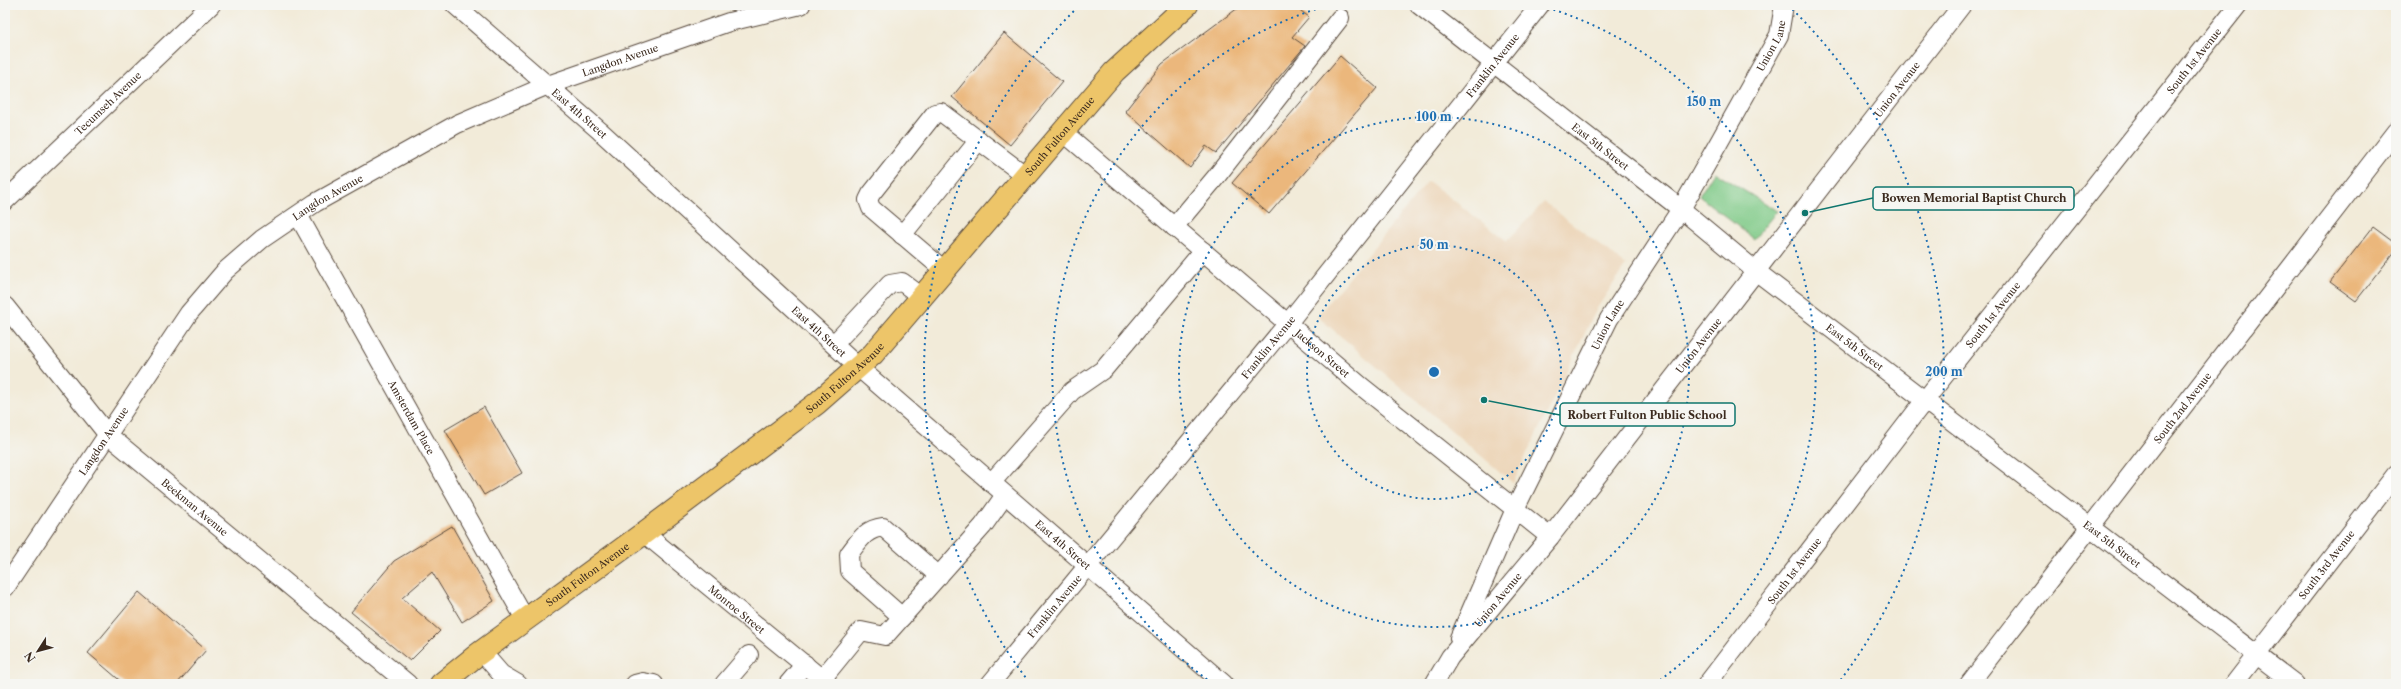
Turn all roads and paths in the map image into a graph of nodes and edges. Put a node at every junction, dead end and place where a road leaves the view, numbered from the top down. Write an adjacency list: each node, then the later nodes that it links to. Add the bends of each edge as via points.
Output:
1 (211, 5): 19 (street, Tecumseh Avenue)
2 (744, 5): 12 (street)
3 (801, 5): 12 (street, Langdon Avenue)
4 (1187, 5): 16 (main road, South Fulton Avenue, via 1114,72)
5 (1419, 5): 13 (street, East 5th Street)
6 (1540, 5): 13 (street, Franklin Avenue)
7 (1784, 5): 20 (street, Union Lane, via 1779,35)
8 (1962, 5): 26 (street, Union Avenue)
9 (2238, 5): 32 (street, South 1st Avenue)
10 (466, 9): 14 (street, East 4th Street)
11 (1340, 18): 22 (street)
12 (729, 22): 14 (street, Langdon Avenue)
13 (1494, 64): 20 (street, East 5th Street); 29 (street, Franklin Avenue)
14 (548, 85): 21 (street, Langdon Avenue, via 457,124); 30 (street, East 4th Street)
15 (2396, 131): 38 (street, South 2nd Avenue)
16 (1063, 132): 18 (main road, South Fulton Avenue); 22 (street, Jackson Street)
17 (979, 140): 18 (street); 23 (street); 23 (street, via 941,112 936,113 868,200 871,208)
18 (1026, 176): 25 (main road, South Fulton Avenue)
19 (5, 200)
20 (1682, 209): 26 (street, East 5th Street); 37 (street, Union Lane, via 1608,319)
21 (298, 215): 33 (street, Langdon Avenue, via 262,239 225,271 189,313); 45 (street, Amsterdam Place)
22 (1174, 227): 24 (street, Jackson Street)
23 (902, 235): 25 (street)
24 (1203, 251): 29 (street, Jackson Street); 35 (street, via 1104,369 1072,391)
25 (944, 271): 27 (main road, South Fulton Avenue)
26 (1757, 272): 32 (street, East 5th Street); 40 (street, Union Avenue)
27 (922, 297): 30 (street, via 902,282 890,284); 31 (main road, South Fulton Avenue)
28 (5, 306): 33 (street, Beekman Avenue)
29 (1288, 323): 37 (street, Jackson Street, via 1361,386); 41 (street, Franklin Avenue)
30 (834, 344): 31 (street, East 4th Street)
31 (858, 368): 35 (street, East 4th Street); 39 (main road, South Fulton Avenue, via 816,404)
32 (1925, 400): 38 (street, East 5th Street); 62 (street, South 1st Avenue)
33 (108, 435): 43 (street, Langdon Avenue); 52 (street, Beekman Avenue)
34 (2396, 474): 47 (street, South 3rd Avenue)
35 (991, 483): 36 (street, East 4th Street)
36 (1005, 495): 41 (street, East 4th Street); 42 (street, via 983,526)
37 (1515, 509): 40 (street, Jackson Street); 49 (street, Union Lane)
38 (2090, 526): 47 (street, East 5th Street); 63 (street, South 2nd Avenue)
39 (644, 534): 45 (main road, South Fulton Avenue); 50 (street, Monroe Street)
40 (1550, 537): 49 (street, Union Avenue)
41 (1088, 566): 59 (street, Franklin Avenue); 60 (street, East 4th Street)
42 (939, 576): 44 (street); 44 (street, via 883,527 874,528 866,533 849,554 850,571)
43 (5, 588)
44 (902, 617): 51 (street, via 885,636 861,631)
45 (524, 620): 46 (main road, South Fulton Avenue)
46 (481, 651): 53 (main road, South Fulton Avenue); 54 (street, via 501,674)
47 (2256, 654): 64 (street, South 3rd Avenue); 65 (street, East 5th Street)
48 (749, 655): 57 (street)
49 (1450, 657): 61 (street, Union Avenue)
50 (805, 664): 51 (street, Monroe Street); 58 (street)
51 (825, 681)
52 (408, 684)
53 (441, 684)
54 (518, 684)
55 (635, 684): 56 (street)
56 (654, 684)
57 (724, 684)
58 (788, 684)
59 (990, 684)
60 (1224, 684)
61 (1434, 684)
62 (1707, 684)
63 (1969, 684)
64 (2234, 684)
65 (2295, 684)

